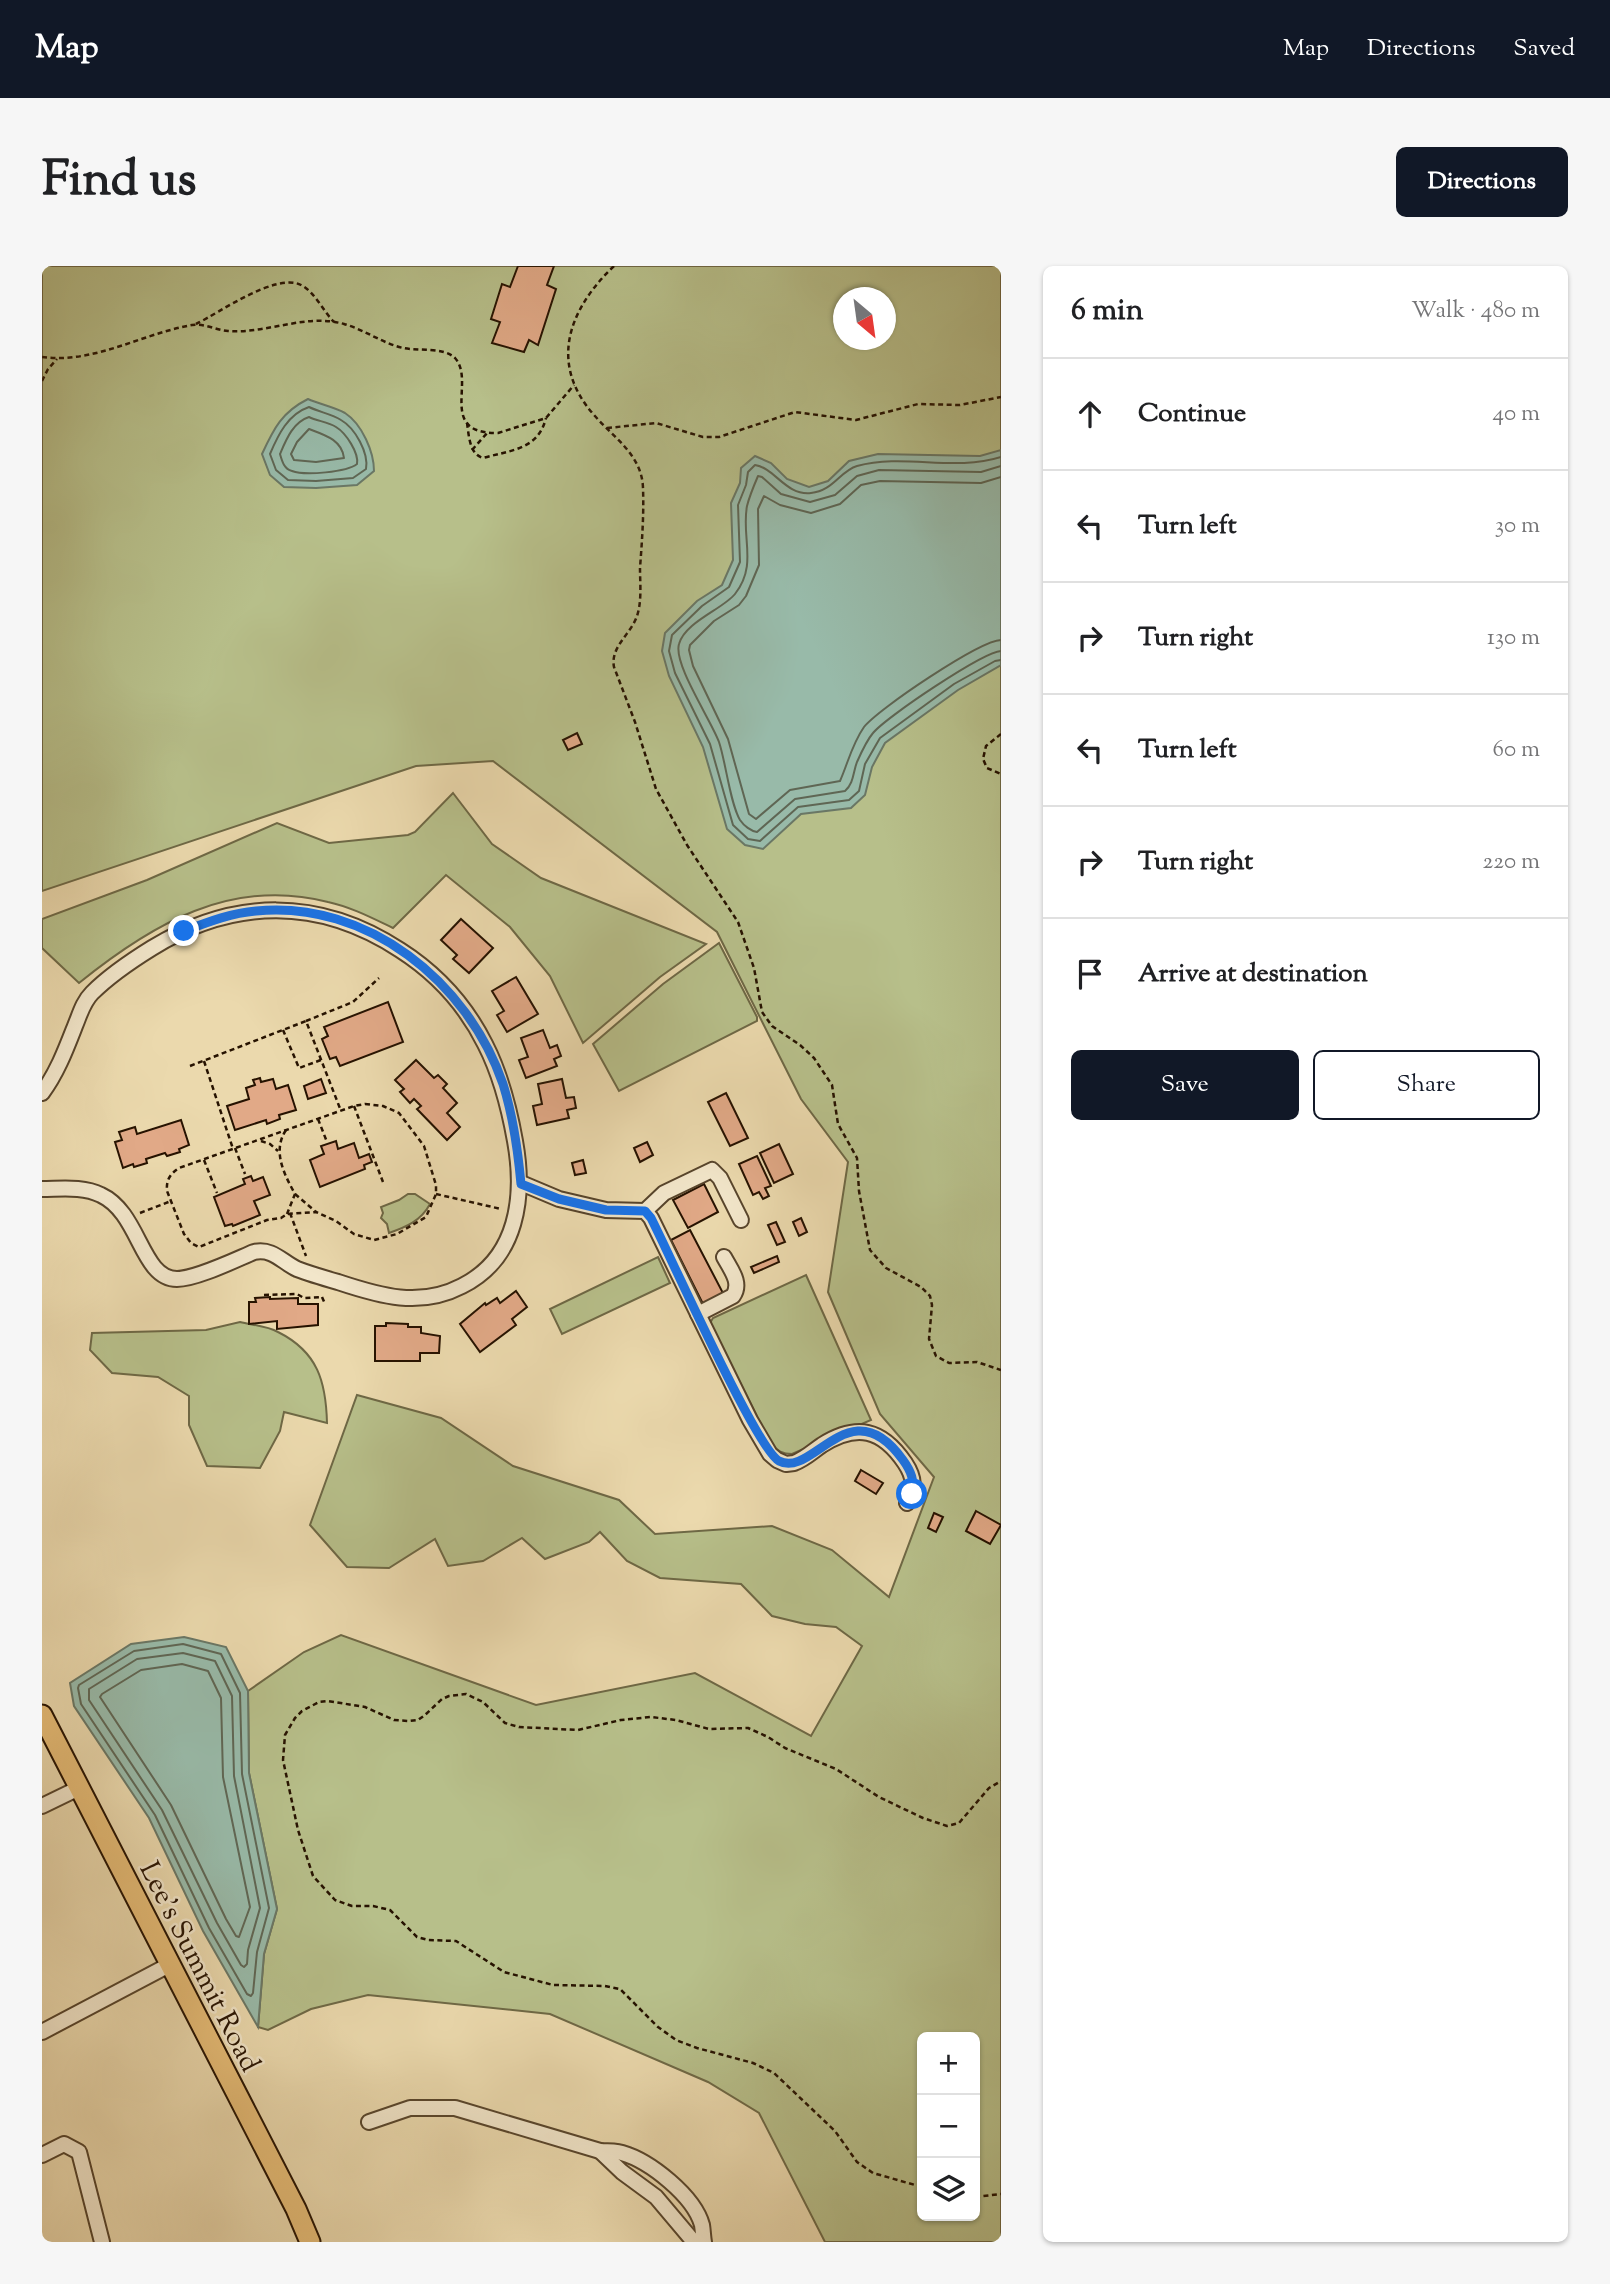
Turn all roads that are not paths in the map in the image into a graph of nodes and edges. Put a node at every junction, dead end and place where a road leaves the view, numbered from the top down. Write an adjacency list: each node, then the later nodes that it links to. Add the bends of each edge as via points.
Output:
1 (42, 1093): 2 (street, via 59,1066 82,1006 135,959 212,920 258,910 304,912 347,922 384,939 434,976 463,1009 503,1084)
2 (521, 1184): 3 (street, via 513,1227 494,1260 461,1287 407,1299 377,1295 313,1275 263,1251 182,1279 167,1278 154,1269 125,1214 110,1201 89,1191); 4 (street, via 606,1210)
3 (42, 1189)
4 (645, 1211): 5 (street, via 664,1193 712,1170); 7 (street)
5 (741, 1220)
6 (724, 1257): 7 (street, via 736,1279 736,1291)
7 (698, 1314): 8 (street, via 770,1454 786,1464 794,1463 843,1435 875,1434 888,1443 912,1475 914,1486)
8 (907, 1503)
9 (42, 1715): 10 (main road, Lee's Summit Road)
10 (79, 1788): 11 (street); 12 (main road, Lee's Summit Road)
11 (42, 1806)
12 (169, 1965): 13 (street); 18 (main road, Lee's Summit Road)
13 (42, 2032)
14 (369, 2122): 15 (street, via 410,2108 455,2108)
15 (600, 2151): 19 (street, via 656,2197); 20 (street, via 634,2158 678,2189 698,2217)
16 (42, 2155): 17 (street, via 64,2144 79,2152)
17 (102, 2242)
18 (310, 2242)
19 (694, 2242)
20 (704, 2242)

